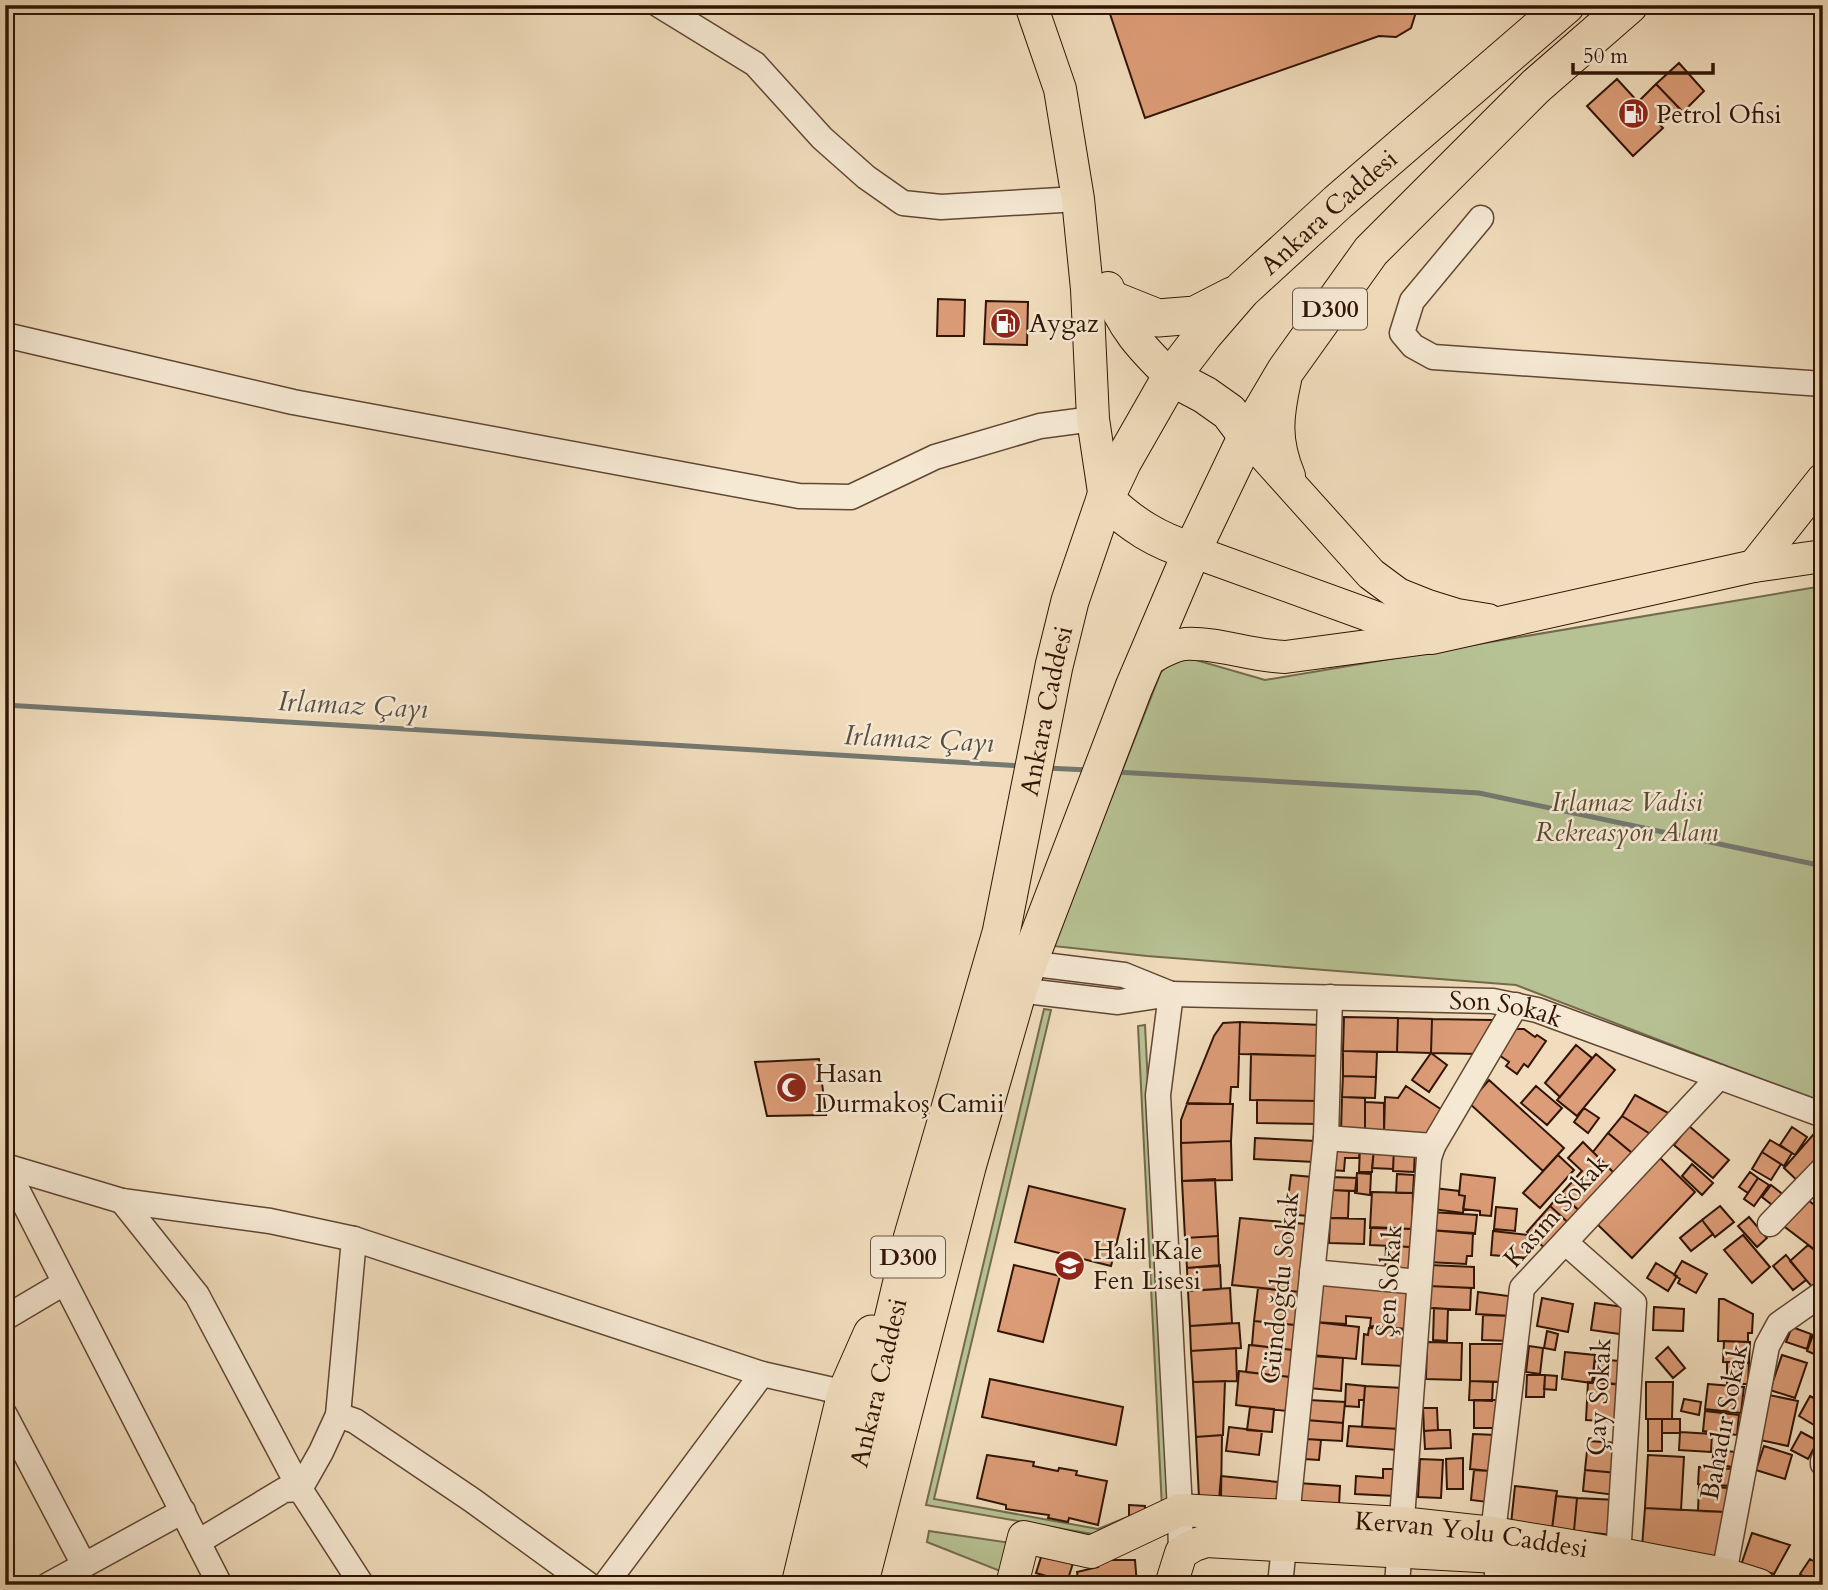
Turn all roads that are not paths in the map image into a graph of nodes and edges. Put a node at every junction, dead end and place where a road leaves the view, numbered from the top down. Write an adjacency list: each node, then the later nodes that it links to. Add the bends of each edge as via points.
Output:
1 (659, 5): 5 (street, via 755,64 822,138 903,203 942,207)
2 (1031, 5): 5 (main road, via 1060,89)
3 (1566, 5): 7 (highway, Ankara Caddesi / D300)
4 (1629, 5): 10 (highway, Ankara Caddesi / D300, via 1536,86 1371,251)
5 (1078, 199): 8 (main road); 13 (main road)
6 (1481, 218): 12 (street, via 1412,301 1402,333 1413,346 1433,357)
7 (1242, 290): 8 (highway, via 1195,315 1158,318); 11 (highway, Ankara Caddesi / D300)
8 (1112, 300): 11 (main road, via 1135,341)
9 (5, 335): 13 (street, via 293,402 799,496 851,496 934,457 1040,426)
10 (1286, 370): 14 (highway, Ankara Caddesi / D300); 16 (main road, via 1277,440)
11 (1171, 377): 14 (highway, via 1229,412); 17 (highway, Ankara Caddesi / D300)
12 (1823, 384)
13 (1093, 419): 17 (main road)
14 (1247, 436): 16 (main road); 18 (highway, Ankara Caddesi / D300)
15 (1823, 479): 20 (main road)
16 (1294, 486): 21 (main road, via 1371,574 1398,593 1457,615)
17 (1105, 499): 18 (highway, via 1127,521 1167,544); 24 (highway, Ankara Caddesi / D300, via 1070,601 1054,666)
18 (1192, 551): 22 (main road); 23 (highway, Ankara Caddesi / D300)
19 (1823, 556): 20 (main road)
20 (1754, 566): 21 (main road)
21 (1500, 622): 22 (main road)
22 (1432, 638): 23 (main road, via 1285,657 1184,644 1164,650)
23 (1139, 675): 24 (highway, Ankara Caddesi / D300)
24 (1020, 957): 25 (street, Son Sokak, via 1118,1002); 33 (highway, Ankara Caddesi / D300); 38 (highway, Ankara Caddesi / D300)
25 (1171, 994): 26 (street, Son Sokak); 50 (street, via 1158,1095)
26 (1330, 997): 27 (street, Son Sokak); 30 (street, Gündoğdu Sokak)
27 (1516, 1005): 28 (street, Son Sokak); 31 (street, Şen Sokak)
28 (1719, 1077): 29 (street, Son Sokak); 39 (street, Kasım Sokak)
29 (1823, 1115)
30 (1326, 1138): 31 (street); 40 (street, Gündoğdu Sokak)
31 (1433, 1146): 41 (street, Şen Sokak, via 1427,1170)
32 (5, 1166): 35 (street); 42 (street)
33 (967, 1167): 67 (highway, Ankara Caddesi / D300); 68 (highway)
34 (1823, 1168): 36 (street)
35 (122, 1201): 37 (street, via 270,1221); 49 (street, via 197,1295)
36 (1770, 1224)
37 (354, 1239): 45 (street); 48 (street)
38 (912, 1239): 46 (highway); 66 (highway, Ankara Caddesi / D300)
39 (1566, 1243): 55 (street, Kasım Sokak, via 1522,1288); 57 (street, Çay Sokak, via 1634,1303)
40 (1312, 1272): 41 (street); 52 (street, Gündoğdu Sokak)
41 (1419, 1282): 53 (street, Şen Sokak)
42 (64, 1283): 44 (street); 51 (street)
43 (1823, 1293): 59 (street, Bahadır Sokak, via 1779,1324 1767,1346)
44 (5, 1318)
45 (762, 1374): 46 (street); 64 (street)
46 (846, 1393): 65 (highway)
47 (5, 1415): 56 (street)
48 (338, 1415): 49 (street); 63 (street, via 355,1421 472,1500)
49 (300, 1489): 54 (street, via 284,1490); 62 (street)
50 (1180, 1510): 52 (main road, Kervan Yolu Caddesi); 58 (street); 69 (main road, via 1091,1552 1024,1537)
51 (183, 1511): 54 (street); 56 (street)
52 (1285, 1530): 53 (main road, Kervan Yolu Caddesi); 58 (main road, Kervan Yolu Caddesi, via 1194,1545); 70 (street, Gündoğdu Sokak)
53 (1400, 1538): 55 (main road, Kervan Yolu Caddesi); 71 (street, Şen Sokak)
54 (198, 1542): 61 (street)
55 (1496, 1558): 57 (main road, Kervan Yolu Caddesi)
56 (84, 1565): 60 (street)
57 (1618, 1571): 59 (main road, Kervan Yolu Caddesi); 72 (main road, Kervan Yolu Caddesi)
58 (1175, 1573)
59 (1727, 1579): 73 (main road, Kervan Yolu Caddesi)
60 (48, 1585)
61 (220, 1585)
62 (362, 1585)
63 (589, 1585)
64 (605, 1585)
65 (800, 1585)
66 (830, 1585)
67 (859, 1585)
68 (885, 1585)
69 (1012, 1585)
70 (1280, 1585)
71 (1397, 1585)
72 (1686, 1585)
73 (1759, 1585)

